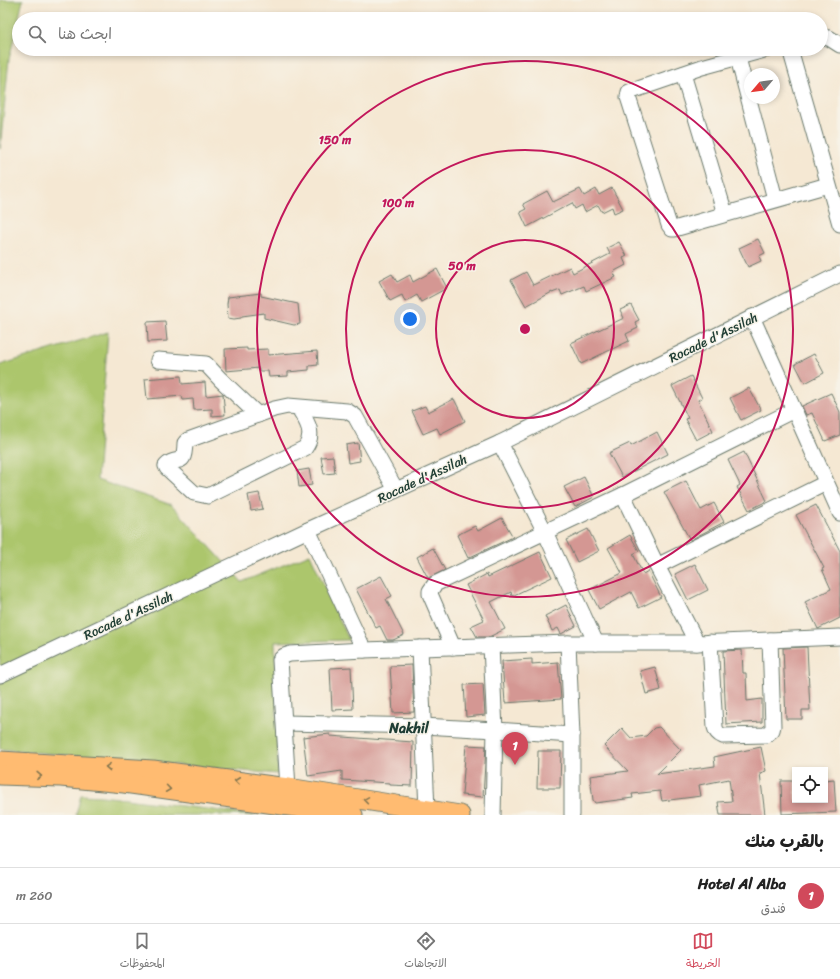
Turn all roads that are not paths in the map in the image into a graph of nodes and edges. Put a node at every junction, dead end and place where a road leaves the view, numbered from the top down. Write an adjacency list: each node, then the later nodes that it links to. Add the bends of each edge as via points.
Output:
1 (828, 38): 2 (street)
2 (840, 45)
3 (745, 56): 5 (street)
4 (792, 56): 7 (street)
5 (738, 58): 6 (street); 8 (street)
6 (683, 74): 9 (street); 9 (street, via 630,91 628,97 671,227 674,229)
7 (828, 185): 8 (street); 10 (street)
8 (775, 200): 9 (street)
9 (725, 214)
10 (840, 224)
11 (840, 274): 12 (street, Rocade d'Assilah)
12 (752, 317): 15 (street); 17 (street, Rocade d'Assilah)
13 (158, 360): 16 (street, via 206,364)
14 (298, 407): 16 (street, via 280,407); 16 (street, via 309,425 311,436 305,448 208,496 194,493 167,468 168,464 185,456 185,443 188,440); 19 (street, via 350,412 355,416)
15 (794, 410): 18 (street); 20 (street)
16 (258, 415)
17 (500, 443): 19 (street, Rocade d'Assilah); 23 (street)
18 (826, 483): 21 (street); 24 (street)
19 (396, 490): 22 (street, Rocade d'Assilah)
20 (623, 495): 23 (street); 24 (street)
21 (840, 513)
22 (308, 530): 33 (street); 34 (street, Rocade d'Assilah)
23 (545, 532): 29 (street); 31 (street, via 432,587 431,598)
24 (657, 566): 27 (street)
25 (840, 637): 26 (street)
26 (770, 640): 27 (street); 27 (street, via 773,726 766,735 723,736 716,731)
27 (703, 642): 29 (street)
28 (568, 643): 29 (street); 30 (street); 38 (street)
29 (596, 643)
30 (491, 646): 31 (street); 37 (street)
31 (453, 647): 32 (street)
32 (420, 648): 33 (street); 36 (street)
33 (364, 650): 35 (street, via 290,654 282,657 279,662)
34 (0, 675)
35 (285, 723): 36 (street); 41 (street)
36 (423, 726): 37 (street); 42 (street)
37 (495, 730): 38 (street); 45 (street)
38 (572, 735): 46 (street)
39 (0, 761): 41 (main road, one-way to 39, via 153,770)
40 (0, 775): 41 (main road, one-way to 41, via 124,783)
41 (286, 803): 42 (main road, one-way to 41); 43 (main road)
42 (427, 810): 44 (main road)
43 (352, 815)
44 (460, 815)
45 (492, 815)
46 (572, 815)

